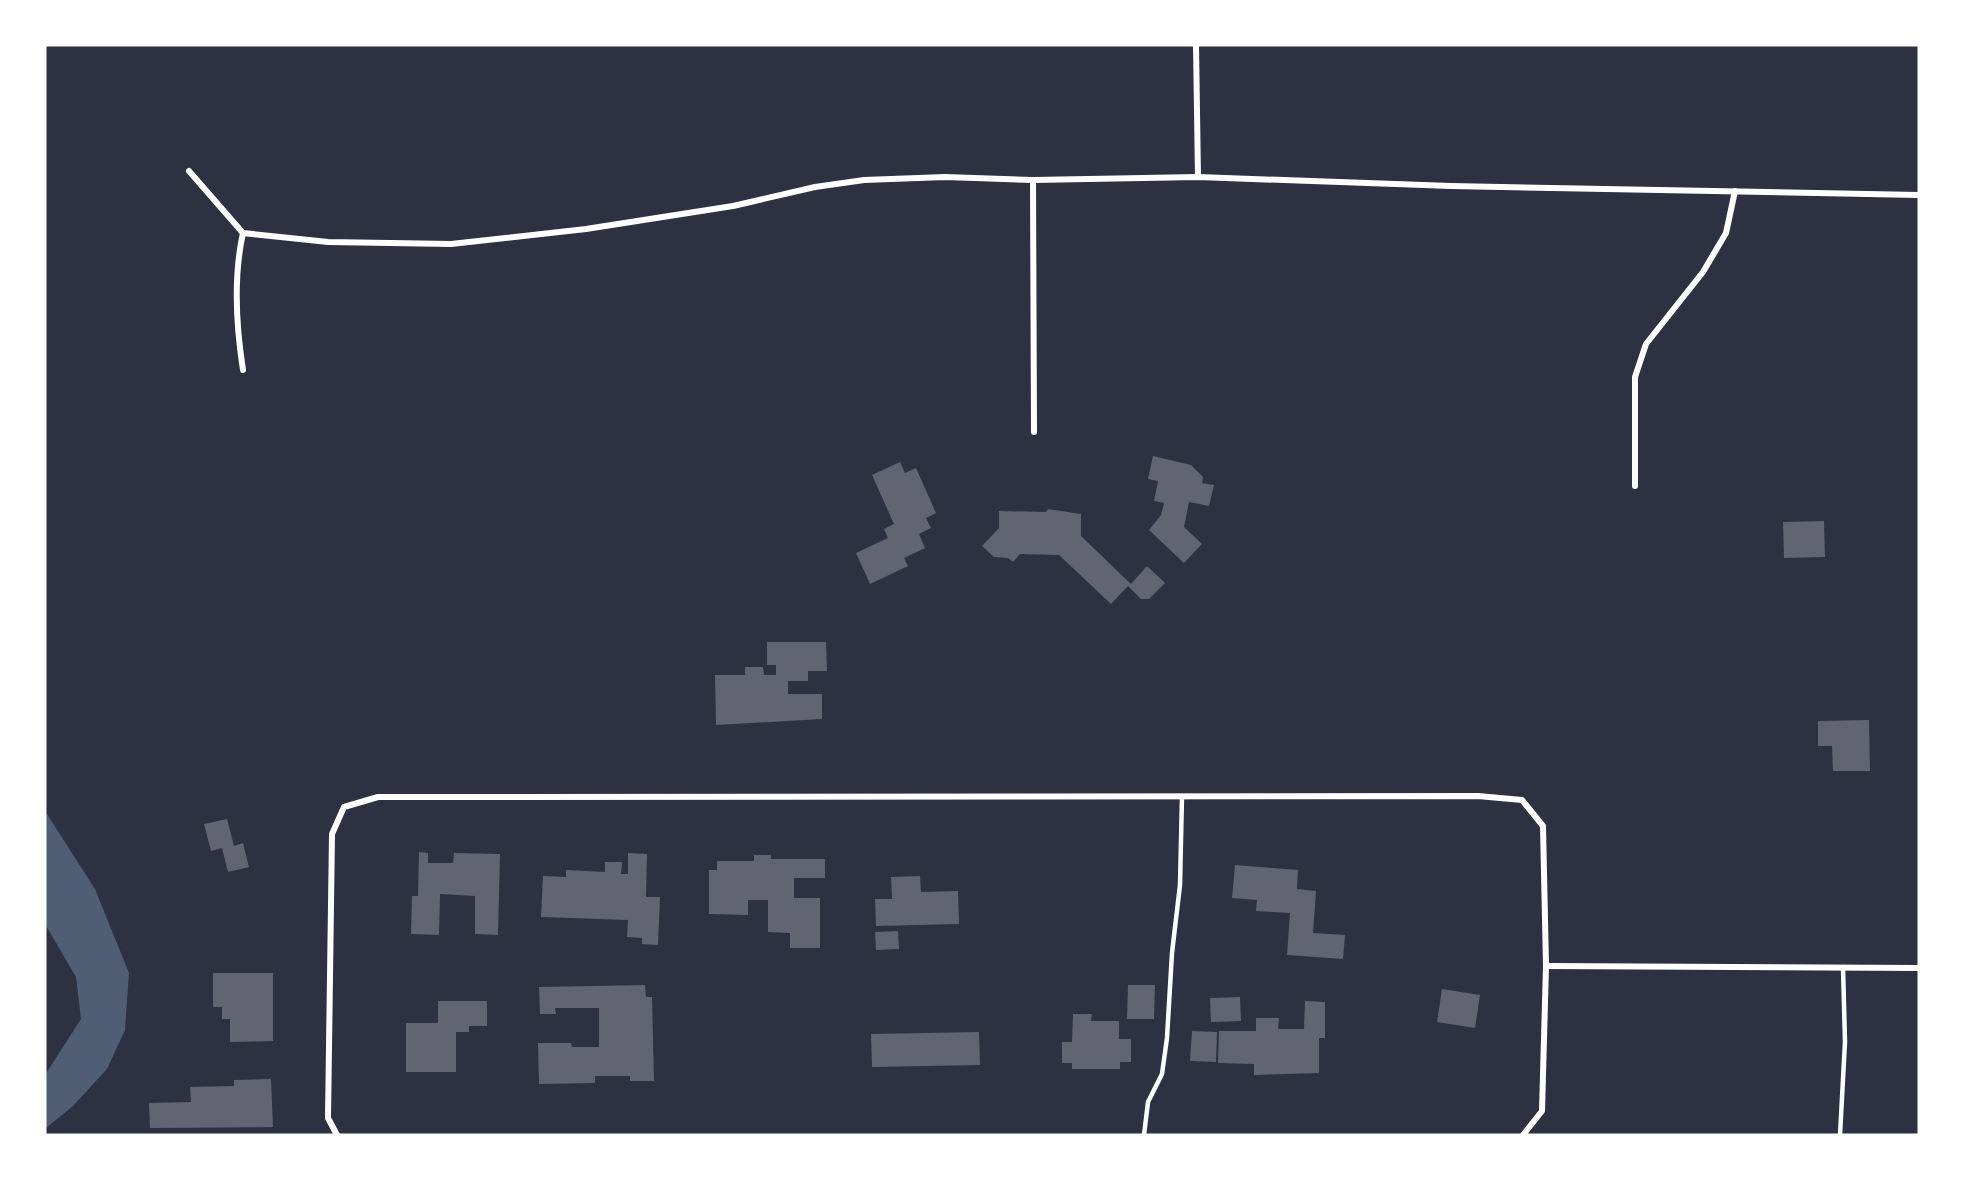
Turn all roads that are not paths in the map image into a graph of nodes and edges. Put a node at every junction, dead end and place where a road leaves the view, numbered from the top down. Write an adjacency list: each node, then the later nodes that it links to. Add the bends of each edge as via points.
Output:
1 (1196, 45): 3 (street)
2 (189, 171): 7 (street)
3 (1198, 177): 4 (street); 5 (street)
4 (1033, 180): 7 (street, via 864,180 586,229 451,244 328,242); 9 (street)
5 (1735, 191): 6 (street); 10 (street, via 1726,233 1703,272 1646,344 1635,377)
6 (1919, 195)
7 (243, 233): 8 (street, via 237,321)
8 (243, 370)
9 (1034, 432)
10 (1635, 486)
11 (1182, 796): 12 (street, via 1478,796 1522,800 1543,826); 15 (street, via 378,797 344,807 332,834 329,950 328,1118); 16 (lane, via 1180,885 1167,1038 1162,1074 1148,1102)
12 (1546, 966): 13 (street); 17 (street, via 1542,1111)
13 (1843, 968): 14 (street); 18 (lane, via 1845,1041)
14 (1919, 968)
15 (337, 1135)
16 (1144, 1135)
17 (1523, 1135)
18 (1840, 1135)

